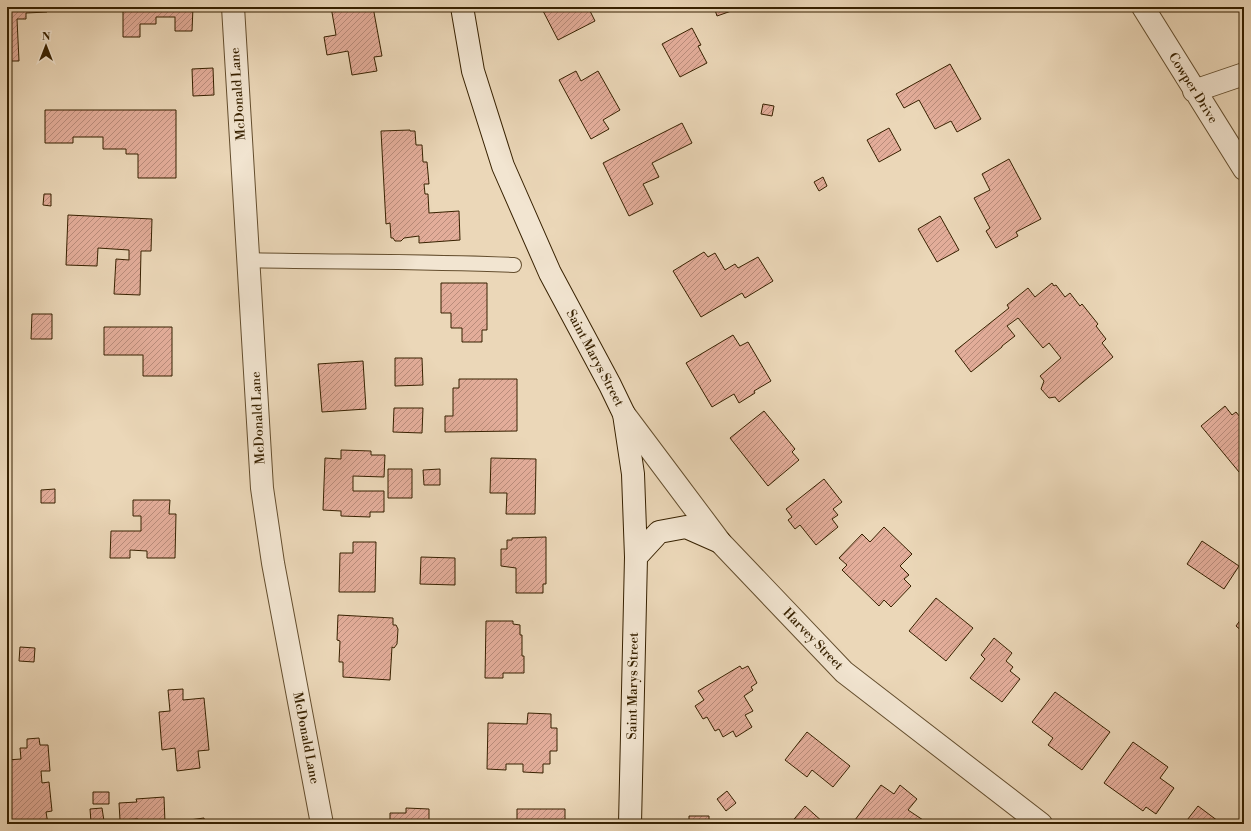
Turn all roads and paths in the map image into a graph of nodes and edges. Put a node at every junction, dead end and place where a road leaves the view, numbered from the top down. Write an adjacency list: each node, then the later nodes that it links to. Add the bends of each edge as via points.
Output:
1 (233, 7): 7 (street, McDonald Lane)
2 (462, 7): 9 (street, Saint Marys Street, via 473,71 503,166 550,273)
3 (1143, 7): 5 (street, Cowper Drive)
4 (1244, 74): 5 (street)
5 (1194, 91): 6 (street, Cowper Drive)
6 (1244, 169)
7 (248, 260): 8 (lane); 12 (street, McDonald Lane, via 262,488 273,563)
8 (514, 265)
9 (624, 414): 10 (street, Harvey Street); 11 (street, Saint Marys Street, via 633,474)
10 (720, 542): 11 (street, via 686,527 659,532); 14 (street, Harvey Street, via 844,672)
11 (636, 557): 13 (street, Saint Marys Street)
12 (322, 824)
13 (630, 824)
14 (1041, 824)

